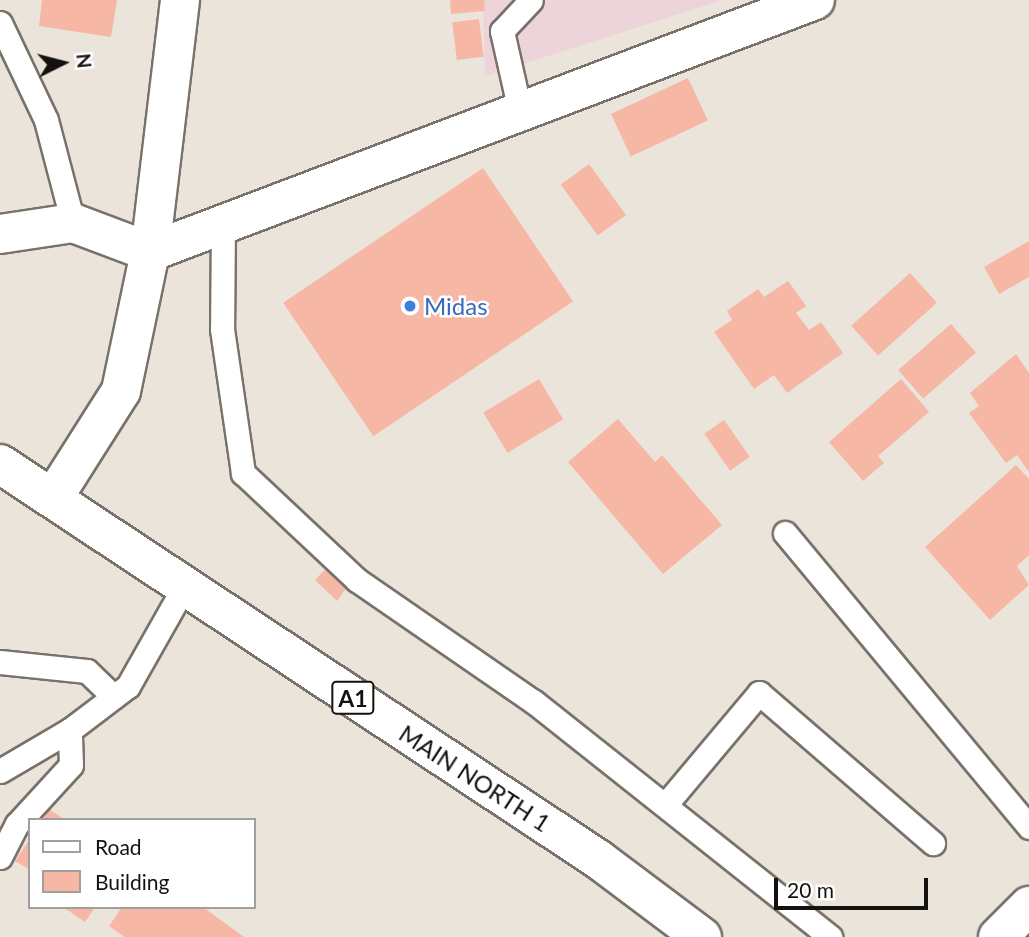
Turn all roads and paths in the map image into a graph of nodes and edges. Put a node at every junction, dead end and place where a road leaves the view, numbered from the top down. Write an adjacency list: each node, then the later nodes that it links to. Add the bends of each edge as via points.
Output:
1 (180, 0): 9 (main road)
2 (531, 0): 5 (lane, via 502,31)
3 (815, 0): 5 (main road)
4 (0, 23): 6 (lane, via 46,120)
5 (520, 111): 7 (main road)
6 (73, 223): 8 (main road); 9 (main road)
7 (223, 223): 9 (main road); 18 (lane, via 222,330 243,473 357,580)
8 (0, 234)
9 (150, 252): 11 (main road, via 121,391)
10 (0, 464): 11 (main road, MAIN NORTH 1 / A1)
11 (55, 495): 13 (main road, MAIN NORTH 1 / A1)
12 (785, 533): 19 (lane)
13 (184, 587): 15 (lane, via 128,686); 23 (main road, MAIN NORTH 1 / A1, via 598,859)
14 (0, 662): 15 (lane, via 87,671)
15 (114, 697): 16 (lane)
16 (70, 730): 17 (lane); 21 (lane, via 72,765 16,824)
17 (0, 771)
18 (666, 804): 20 (lane, via 759,693); 24 (lane)
19 (1029, 827)
20 (933, 843)
21 (0, 857)
22 (1029, 905): 25 (main road)
23 (702, 937)
24 (830, 937)
25 (998, 937)

